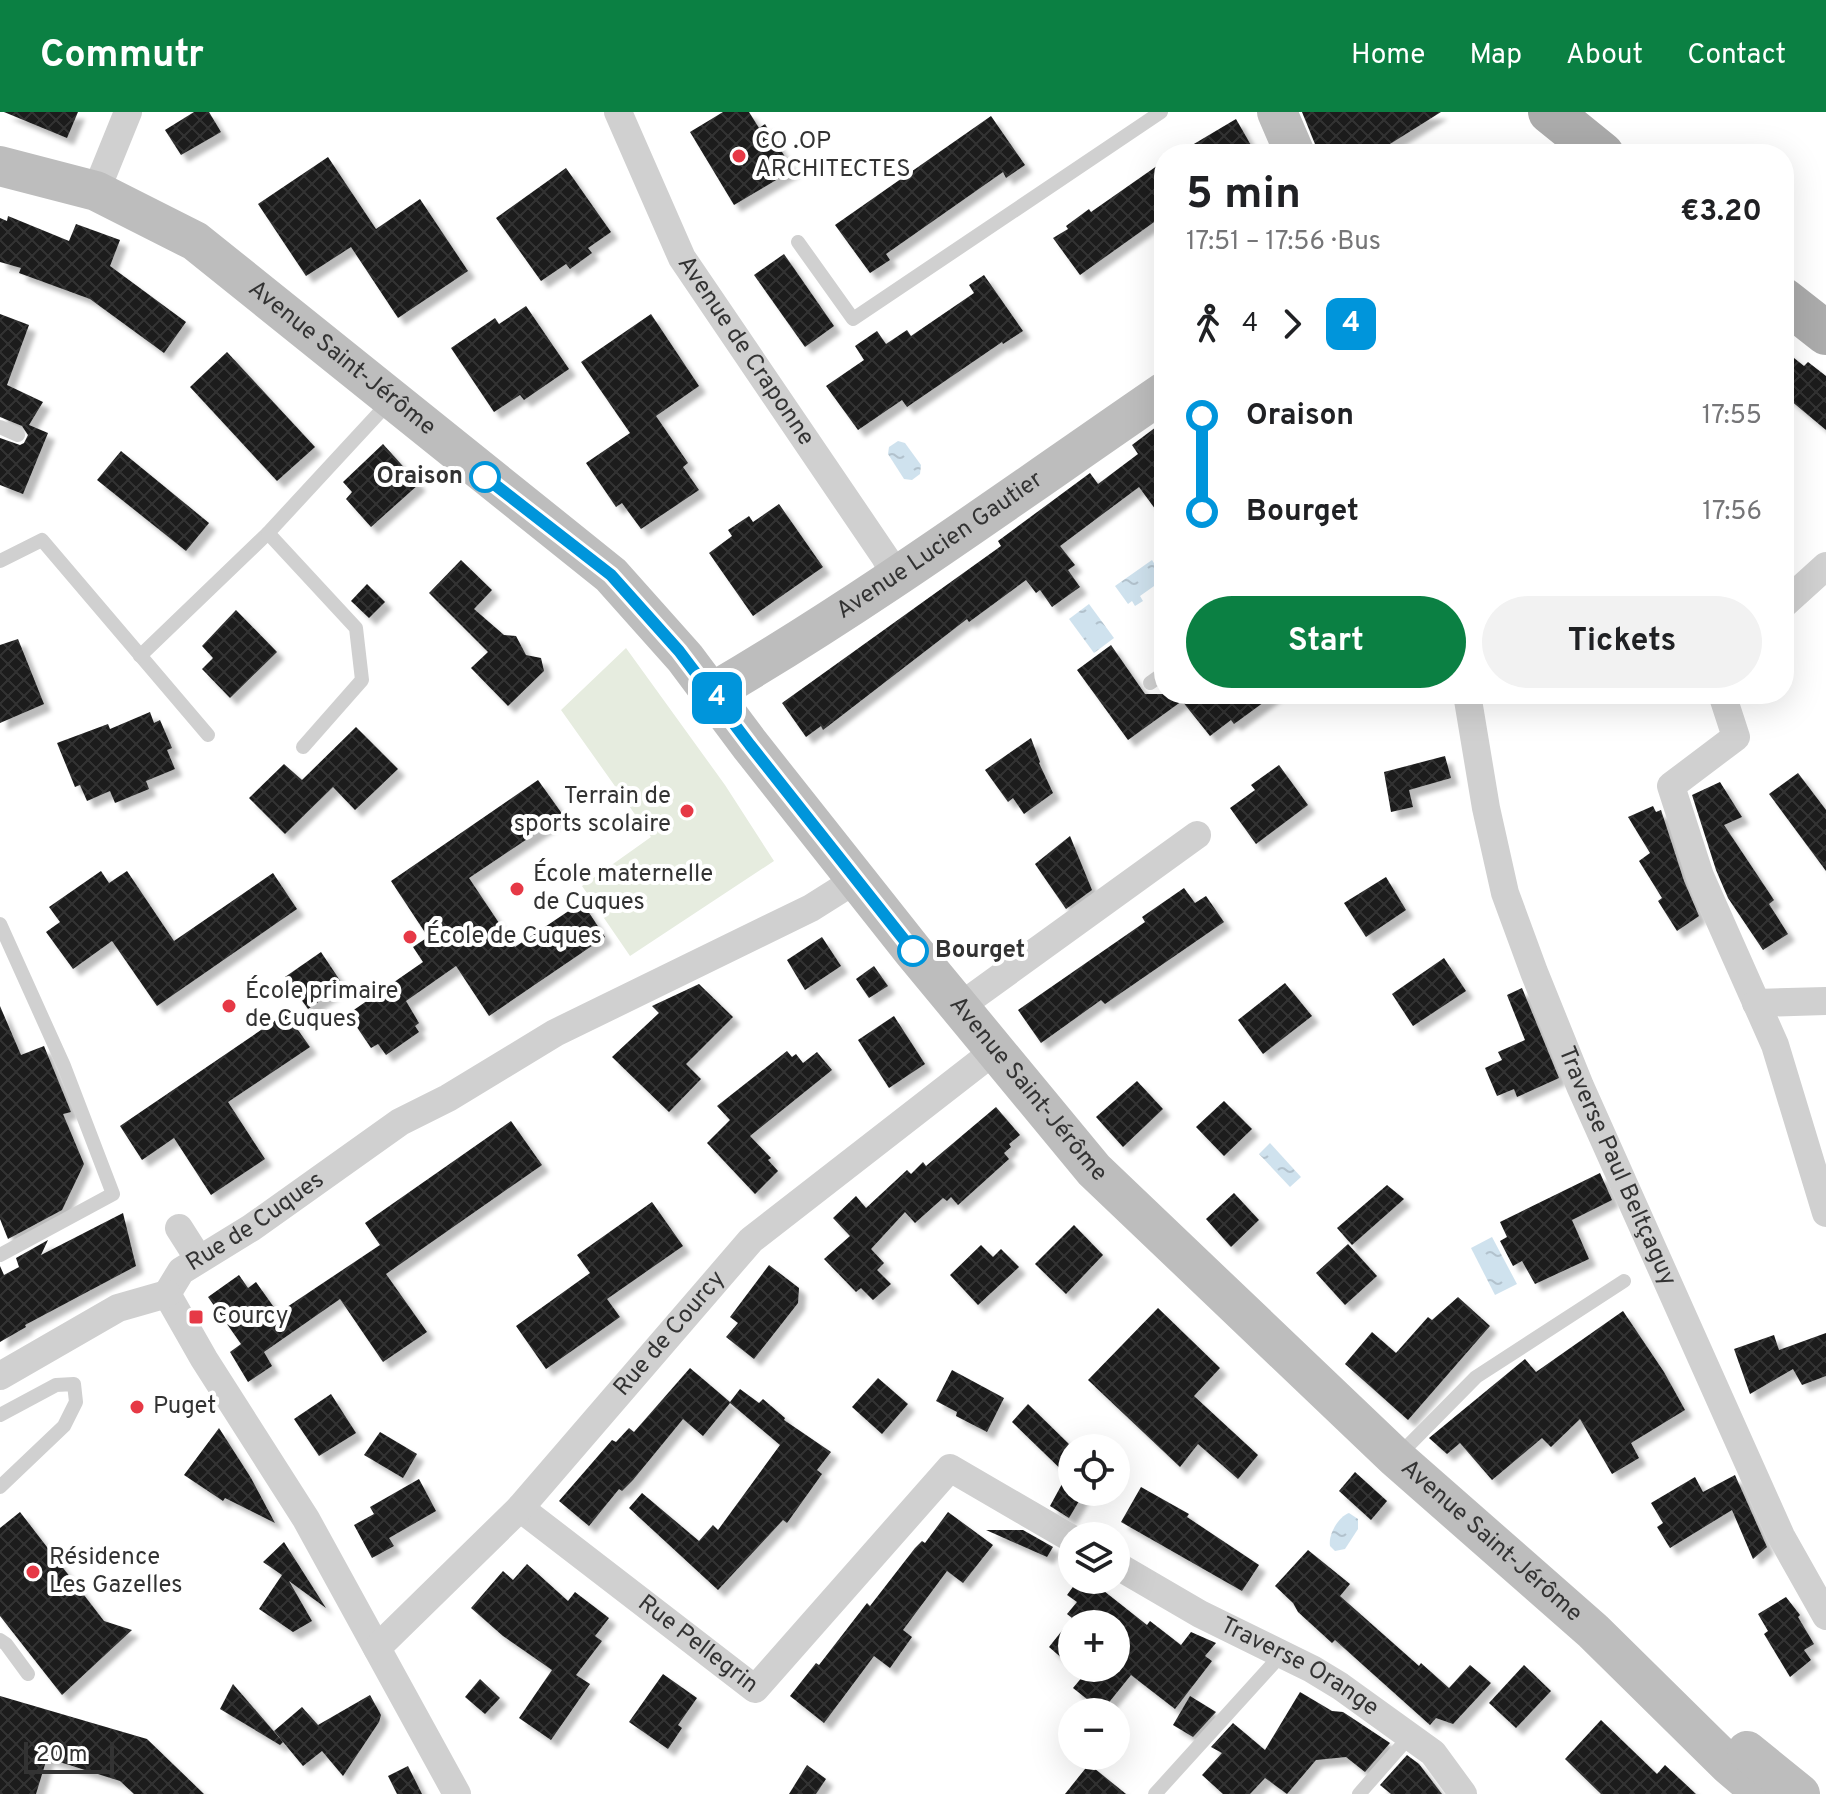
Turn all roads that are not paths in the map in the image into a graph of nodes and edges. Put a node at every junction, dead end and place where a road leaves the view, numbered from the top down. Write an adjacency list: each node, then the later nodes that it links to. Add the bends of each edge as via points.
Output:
1 (128, 112): 9 (street)
2 (618, 112): 20 (street, Avenue de Craponne, via 682,258)
3 (1161, 112): 10 (lane, via 853,319)
4 (1277, 112): 6 (street)
5 (1553, 113): 7 (main road)
6 (1291, 144)
7 (1590, 144)
8 (0, 166): 9 (street, Avenue Saint-Jérôme)
9 (96, 191): 14 (street, Avenue Saint-Jérôme, via 195,241)
10 (798, 242)
11 (1794, 308): 12 (main road)
12 (1826, 333)
13 (1154, 399): 20 (street, Avenue Lucien Gautier)
14 (391, 400): 17 (lane); 25 (street, Avenue Saint-Jérôme, via 611,575)
15 (0, 427): 16 (lane)
16 (18, 435)
17 (268, 533): 22 (lane); 29 (lane, via 356,628 362,680)
18 (0, 561): 22 (lane, via 42,540)
19 (1826, 566): 21 (street)
20 (896, 577): 25 (street, Avenue Lucien Gautier)
21 (1794, 595)
22 (140, 656): 28 (lane)
23 (1154, 680): 24 (lane)
24 (1150, 683)
25 (713, 692): 31 (street, Avenue Saint-Jérôme)
26 (1469, 704): 48 (street, Traverse Paul Beltçaguy, via 1505,893 1534,972 1767,1507)
27 (1725, 704): 34 (street, via 1736,737 1671,786 1700,876)
28 (208, 735)
29 (303, 747)
30 (1197, 835): 35 (street)
31 (857, 879): 35 (street, Avenue Saint-Jérôme); 40 (street, Rue de Cuques, via 811,908 555,1033 400,1122 251,1228 190,1246)
32 (0, 924): 38 (lane, via 64,1066 113,1194)
33 (1826, 1001): 34 (street)
34 (1756, 1003): 37 (street, via 1775,1045)
35 (959, 1007): 36 (street, Avenue Saint-Jérôme)
36 (993, 1052): 43 (street, Avenue Saint-Jérôme, via 1094,1170); 45 (street, Rue de Courcy, via 751,1240)
37 (1826, 1213)
38 (0, 1255)
39 (1624, 1281): 43 (lane, via 1476,1377)
40 (167, 1294): 41 (street, via 118,1308); 51 (street, Rue de Cuques, via 306,1519)
41 (0, 1376)
42 (0, 1415): 44 (lane, via 56,1385 74,1384 76,1402 64,1426)
43 (1396, 1458): 49 (street, Avenue Saint-Jérôme)
44 (0, 1487)
45 (520, 1508): 46 (street, Rue Pellegrin, via 755,1689 950,1468); 51 (street, Rue de Courcy)
46 (1058, 1531)
47 (1130, 1573): 52 (street, Traverse Orange)
48 (1826, 1616)
49 (1593, 1631): 59 (street, Avenue Saint-Jérôme); 60 (street, Avenue Saint-Jérôme)
50 (0, 1640): 53 (lane)
51 (377, 1648): 55 (street, Rue de Cuques)
52 (1282, 1654): 54 (street, Traverse Orange, via 1340,1686); 56 (lane)
53 (28, 1674)
54 (1410, 1736): 57 (lane); 58 (street, Traverse Orange, via 1433,1753)
55 (457, 1794)
56 (1155, 1794)
57 (1359, 1794)
58 (1463, 1794)
59 (1763, 1794)
60 (1800, 1794)

